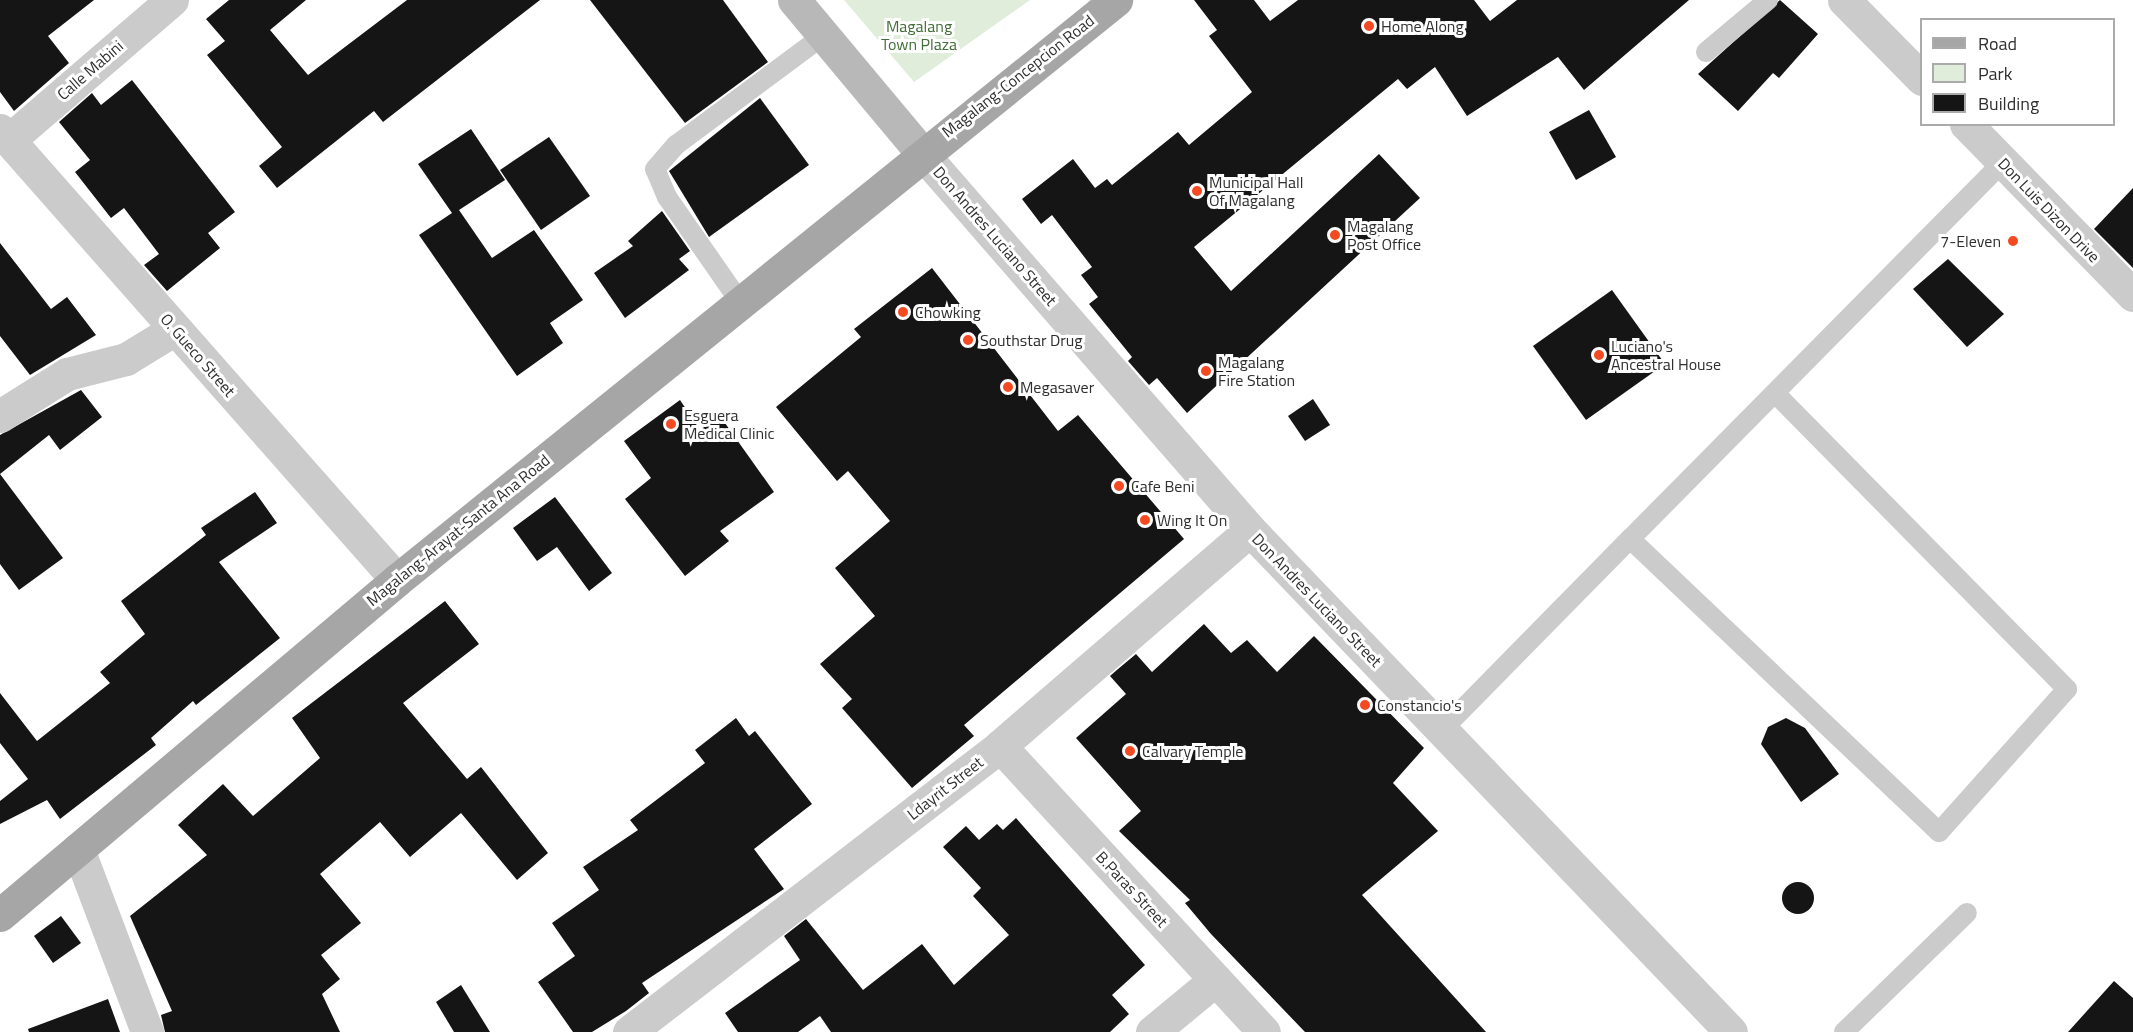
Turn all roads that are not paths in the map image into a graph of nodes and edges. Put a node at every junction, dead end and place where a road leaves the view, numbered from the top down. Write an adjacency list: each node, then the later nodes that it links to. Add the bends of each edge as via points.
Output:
1 (172, 0): 10 (street, Calle Mabini)
2 (794, 0): 6 (main road)
3 (1116, 0): 11 (main road, Magalang-Concepcion Road)
4 (1768, 0): 7 (lane)
5 (1844, 0): 8 (street)
6 (824, 35): 11 (main road); 14 (lane, via 676,145 655,169 668,197)
7 (1706, 52)
8 (1920, 77)
9 (1968, 126): 12 (street, Don Luis Dizon Drive)
10 (4, 135): 15 (street, O. Gueco Street)
11 (921, 152): 14 (main road, Magalang-Arayat-Santa Ana Road); 18 (street, Don Andres Luciano Street)
12 (2003, 162): 13 (street, Don Luis Dizon Drive); 16 (lane)
13 (2133, 295)
14 (740, 302): 20 (main road, Magalang-Arayat-Santa Ana Road)
15 (175, 329): 17 (street, via 126,359 67,374); 20 (street, O. Gueco Street)
16 (1775, 393): 19 (lane); 19 (lane, via 2067,689 1939,832)
17 (0, 416)
18 (1250, 530): 21 (street, Don Andres Luciano Street); 22 (street, Ldayrit Street)
19 (1630, 539): 21 (lane)
20 (397, 580): 23 (main road, Magalang-Arayat-Santa Ana Road)
21 (1441, 731): 31 (street, Don Andres Luciano Street)
22 (1000, 746): 26 (street, B.Paras Street); 28 (street, Ldayrit Street)
23 (78, 849): 24 (main road, Magalang-Arayat-Santa Ana Road); 27 (street)
24 (2, 908)
25 (1967, 913): 32 (lane)
26 (1215, 980): 29 (street); 30 (street, B.Paras Street)
27 (147, 1032)
28 (629, 1032)
29 (1152, 1032)
30 (1264, 1032)
31 (1731, 1032)
32 (1844, 1032)

